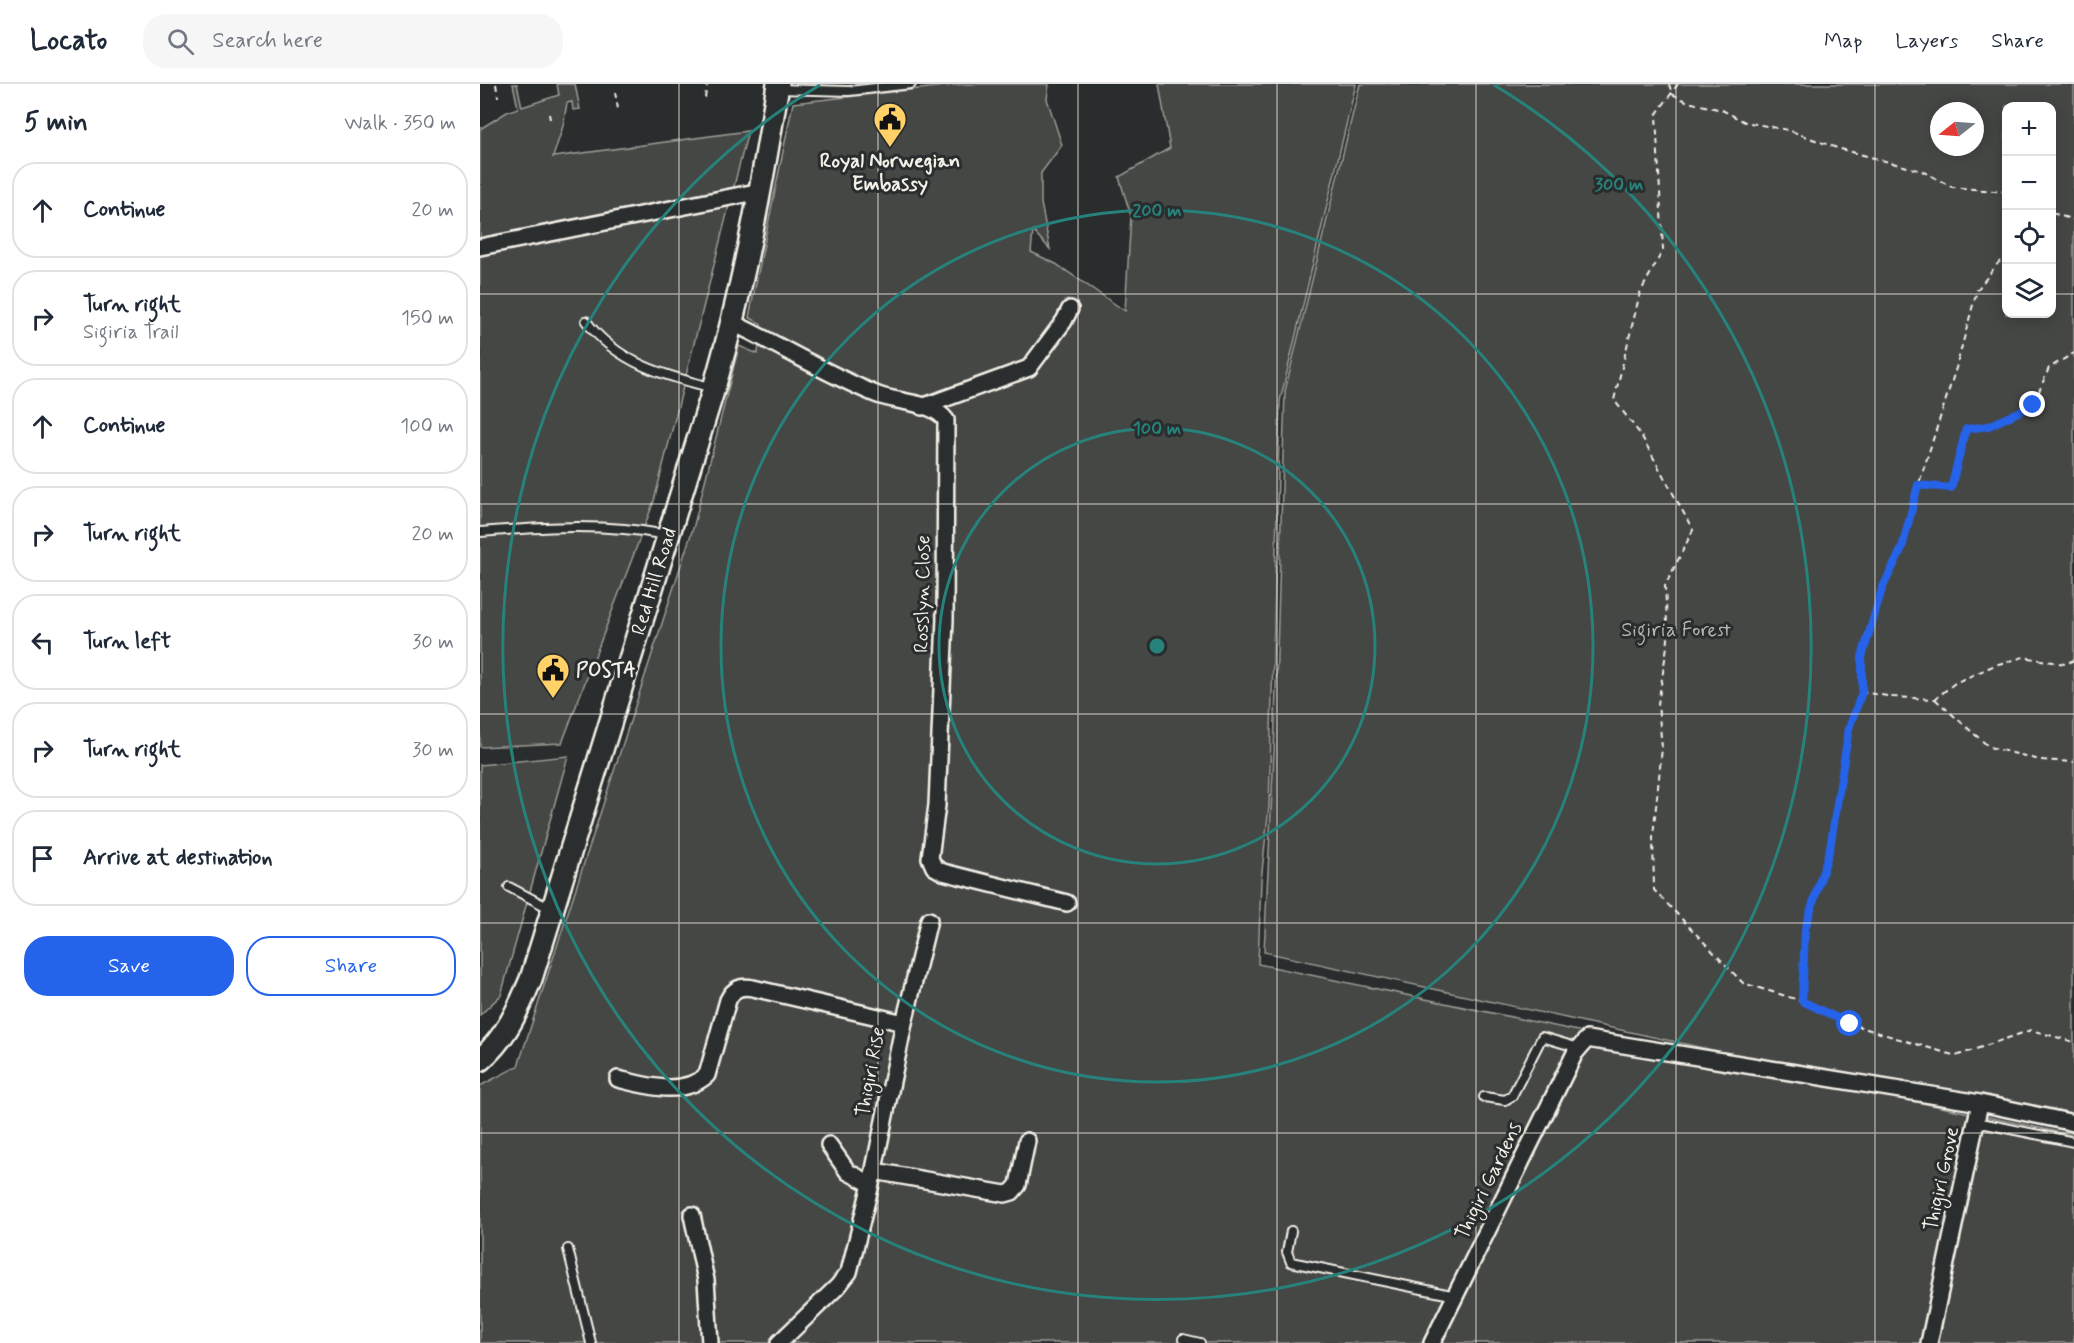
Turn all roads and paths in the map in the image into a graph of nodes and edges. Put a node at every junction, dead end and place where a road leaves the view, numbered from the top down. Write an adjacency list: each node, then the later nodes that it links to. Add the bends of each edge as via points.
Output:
1 (496, 84): 9 (path)
2 (708, 84): 10 (path)
3 (911, 84): 6 (lane, via 849,91)
4 (1669, 84): 8 (path)
5 (1678, 84): 8 (path)
6 (777, 86): 12 (main road, Red Hill Road)
7 (615, 92): 11 (path)
8 (1672, 94): 13 (path, via 1745,122 1788,130 1922,171 1952,187); 35 (path, via 1656,115 1663,250 1640,293 1614,400 1641,435 1693,530 1665,586 1668,640 1658,704 1662,748 1653,836 1654,890 1743,983)
9 (498, 97)
10 (705, 98)
11 (618, 109)
12 (761, 191): 16 (street); 20 (main road, Red Hill Road)
13 (2002, 192)
14 (2056, 214): 15 (path)
15 (2074, 220)
16 (480, 247)
17 (2002, 260): 24 (path, via 1977,290)
18 (1070, 309): 23 (street, via 1029,368)
19 (586, 321): 22 (lane, via 599,338 656,374)
20 (732, 322): 22 (main road, Red Hill Road); 23 (street, Rosslyn Close, via 879,395)
21 (2074, 353): 24 (path, via 2049,368 2033,405 1989,426 1966,429 1951,488)
22 (714, 388): 26 (main road, Red Hill Road)
23 (922, 407): 32 (street, Rosslyn Close, via 940,412 948,430 937,805 930,858 934,867 944,872)
24 (1918, 485): 28 (path, via 1902,548 1868,631 1862,657)
25 (480, 532): 26 (lane, via 551,527 632,528)
26 (668, 535): 33 (main road, Red Hill Road)
27 (2074, 660): 29 (path, via 2065,664 2024,657 1995,665 1955,683)
28 (1862, 692): 29 (path, via 1893,698); 35 (path, via 1849,728 1830,848 1805,929)
29 (1935, 699): 30 (path, via 1989,747 2040,760)
30 (2074, 762)
31 (509, 887): 33 (lane)
32 (1067, 903)
33 (552, 910): 39 (main road, Red Hill Road, via 531,979 514,1018 493,1049)
34 (929, 920): 36 (street)
35 (1802, 1001): 37 (path, via 1850,1024 1956,1056 2031,1030)
36 (904, 1023): 40 (street, Thigiri Rise, via 739,988 728,1000 707,1075 700,1082 661,1089); 48 (street, Thigiri Rise)
37 (2074, 1042)
38 (1583, 1044): 41 (lane, via 1544,1036 1512,1096 1505,1100); 42 (street); 52 (street, Thigiri Gardens)
39 (480, 1060)
40 (618, 1079)
41 (1484, 1097)
42 (1980, 1103): 43 (street); 44 (street)
43 (1975, 1121): 46 (lane, Thigiri Grove); 59 (street, Thigiri Grove)
44 (2074, 1123)
45 (1027, 1141): 48 (street, via 1018,1185 1005,1194)
46 (2074, 1142)
47 (829, 1145): 48 (street, via 848,1172)
48 (873, 1177): 56 (street, Thigiri Rise, via 849,1272)
49 (692, 1215): 55 (street, via 706,1280)
50 (1292, 1231): 52 (lane, via 1287,1252 1291,1262)
51 (568, 1249): 54 (lane)
52 (1456, 1296): 58 (street, Thigiri Gardens)
53 (1183, 1339): 57 (lane)
54 (591, 1343)
55 (710, 1343)
56 (779, 1343)
57 (1200, 1343)
58 (1432, 1343)
59 (1929, 1343)

